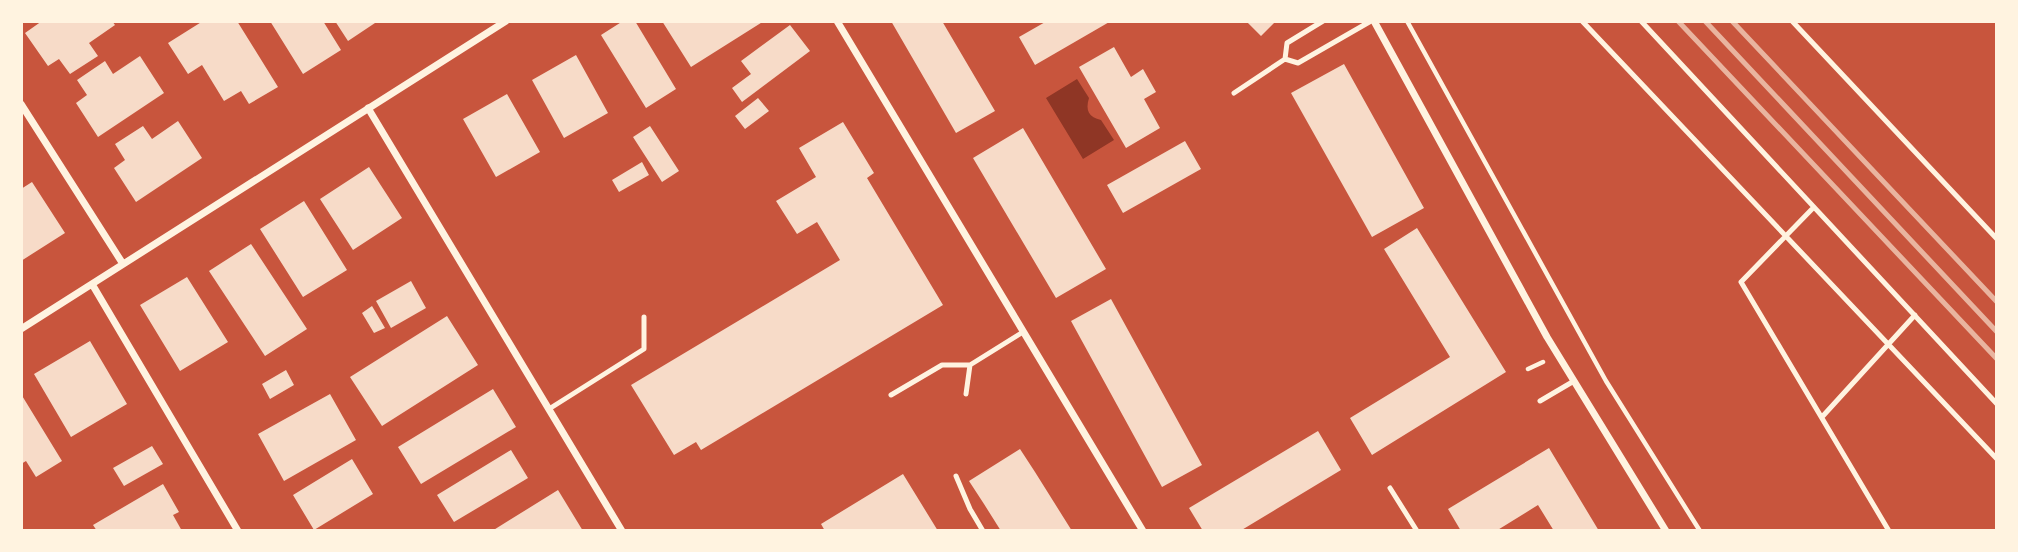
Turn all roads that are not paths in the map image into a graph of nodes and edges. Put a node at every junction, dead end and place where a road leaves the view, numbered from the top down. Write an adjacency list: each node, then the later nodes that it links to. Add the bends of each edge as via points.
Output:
1 (506, 21): 11 (street)
2 (837, 21): 20 (street)
3 (1323, 21): 8 (lane, via 1287,43)
4 (1373, 21): 8 (lane, via 1298,63); 23 (street)
5 (1582, 21): 13 (lane)
6 (1641, 21): 12 (lane)
7 (1792, 21): 14 (lane)
8 (1285, 59): 9 (lane)
9 (1234, 93)
10 (21, 104): 15 (street)
11 (368, 108): 15 (street); 28 (street)
12 (1814, 207): 13 (lane); 17 (lane)
13 (1786, 236): 21 (lane); 29 (lane, via 1741,282)
14 (1997, 239)
15 (123, 264): 16 (street)
16 (92, 284): 19 (street); 33 (street)
17 (1915, 315): 21 (lane); 27 (lane)
18 (643, 317): 28 (lane, via 644,349)
19 (21, 329)
20 (1023, 331): 22 (lane); 36 (street)
21 (1888, 344): 29 (lane); 30 (lane)
22 (970, 365): 24 (lane); 25 (lane, via 942,365)
23 (1574, 381): 26 (lane); 38 (street)
24 (966, 394)
25 (891, 395)
26 (1540, 401)
27 (1997, 404)
28 (549, 408): 34 (street)
29 (1822, 417): 39 (lane)
30 (1997, 459)
31 (956, 476): 35 (lane)
32 (1390, 488): 37 (lane)
33 (238, 531)
34 (622, 531)
35 (983, 531)
36 (1143, 531)
37 (1417, 531)
38 (1665, 531)
39 (1889, 531)

